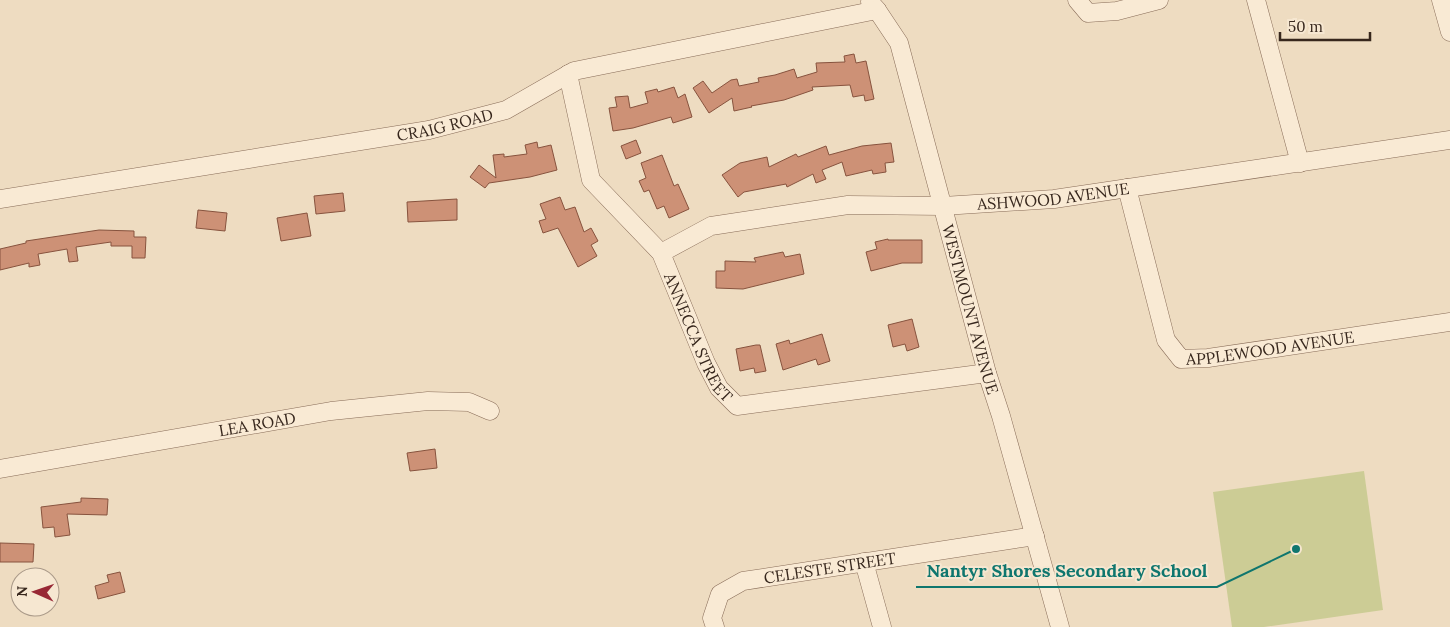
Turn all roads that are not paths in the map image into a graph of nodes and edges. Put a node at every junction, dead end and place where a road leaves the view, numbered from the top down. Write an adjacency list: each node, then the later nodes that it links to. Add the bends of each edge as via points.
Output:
1 (1077, 0): 2 (street, via 1088,13 1117,11)
2 (1159, 0)
3 (1256, 0): 9 (street)
4 (1441, 0): 6 (street)
5 (873, 5): 7 (street, CRAIG ROAD); 12 (street, WESTMOUNT AVENUE, via 899,43)
6 (1450, 32)
7 (568, 74): 11 (street, CRAIG ROAD, via 506,110 429,130); 13 (street, ANNECCA STREET, via 591,180)
8 (1450, 140): 9 (street, ASHWOOD AVENUE)
9 (1300, 163): 10 (street, ASHWOOD AVENUE)
10 (1127, 188): 12 (street, ASHWOOD AVENUE, via 1054,199); 14 (street, APPLEWOOD AVENUE, via 1166,340 1181,359 1208,358)
11 (0, 200)
12 (943, 206): 13 (street, ASHWOOD AVENUE, via 848,206 710,226); 15 (street, WESTMOUNT AVENUE)
13 (661, 253): 15 (street, ANNECCA STREET, via 706,363 720,388 738,406)
14 (1450, 322)
15 (987, 373): 18 (street, WESTMOUNT AVENUE)
16 (490, 411): 17 (street, LEA ROAD, via 468,402 428,401 331,410)
17 (0, 469)
18 (1035, 536): 19 (street, CELESTE STREET); 22 (street, WESTMOUNT AVENUE)
19 (864, 562): 20 (street, CELESTE STREET, via 743,581 720,594 712,618); 21 (street)
20 (715, 627)
21 (882, 627)
22 (1060, 627)

